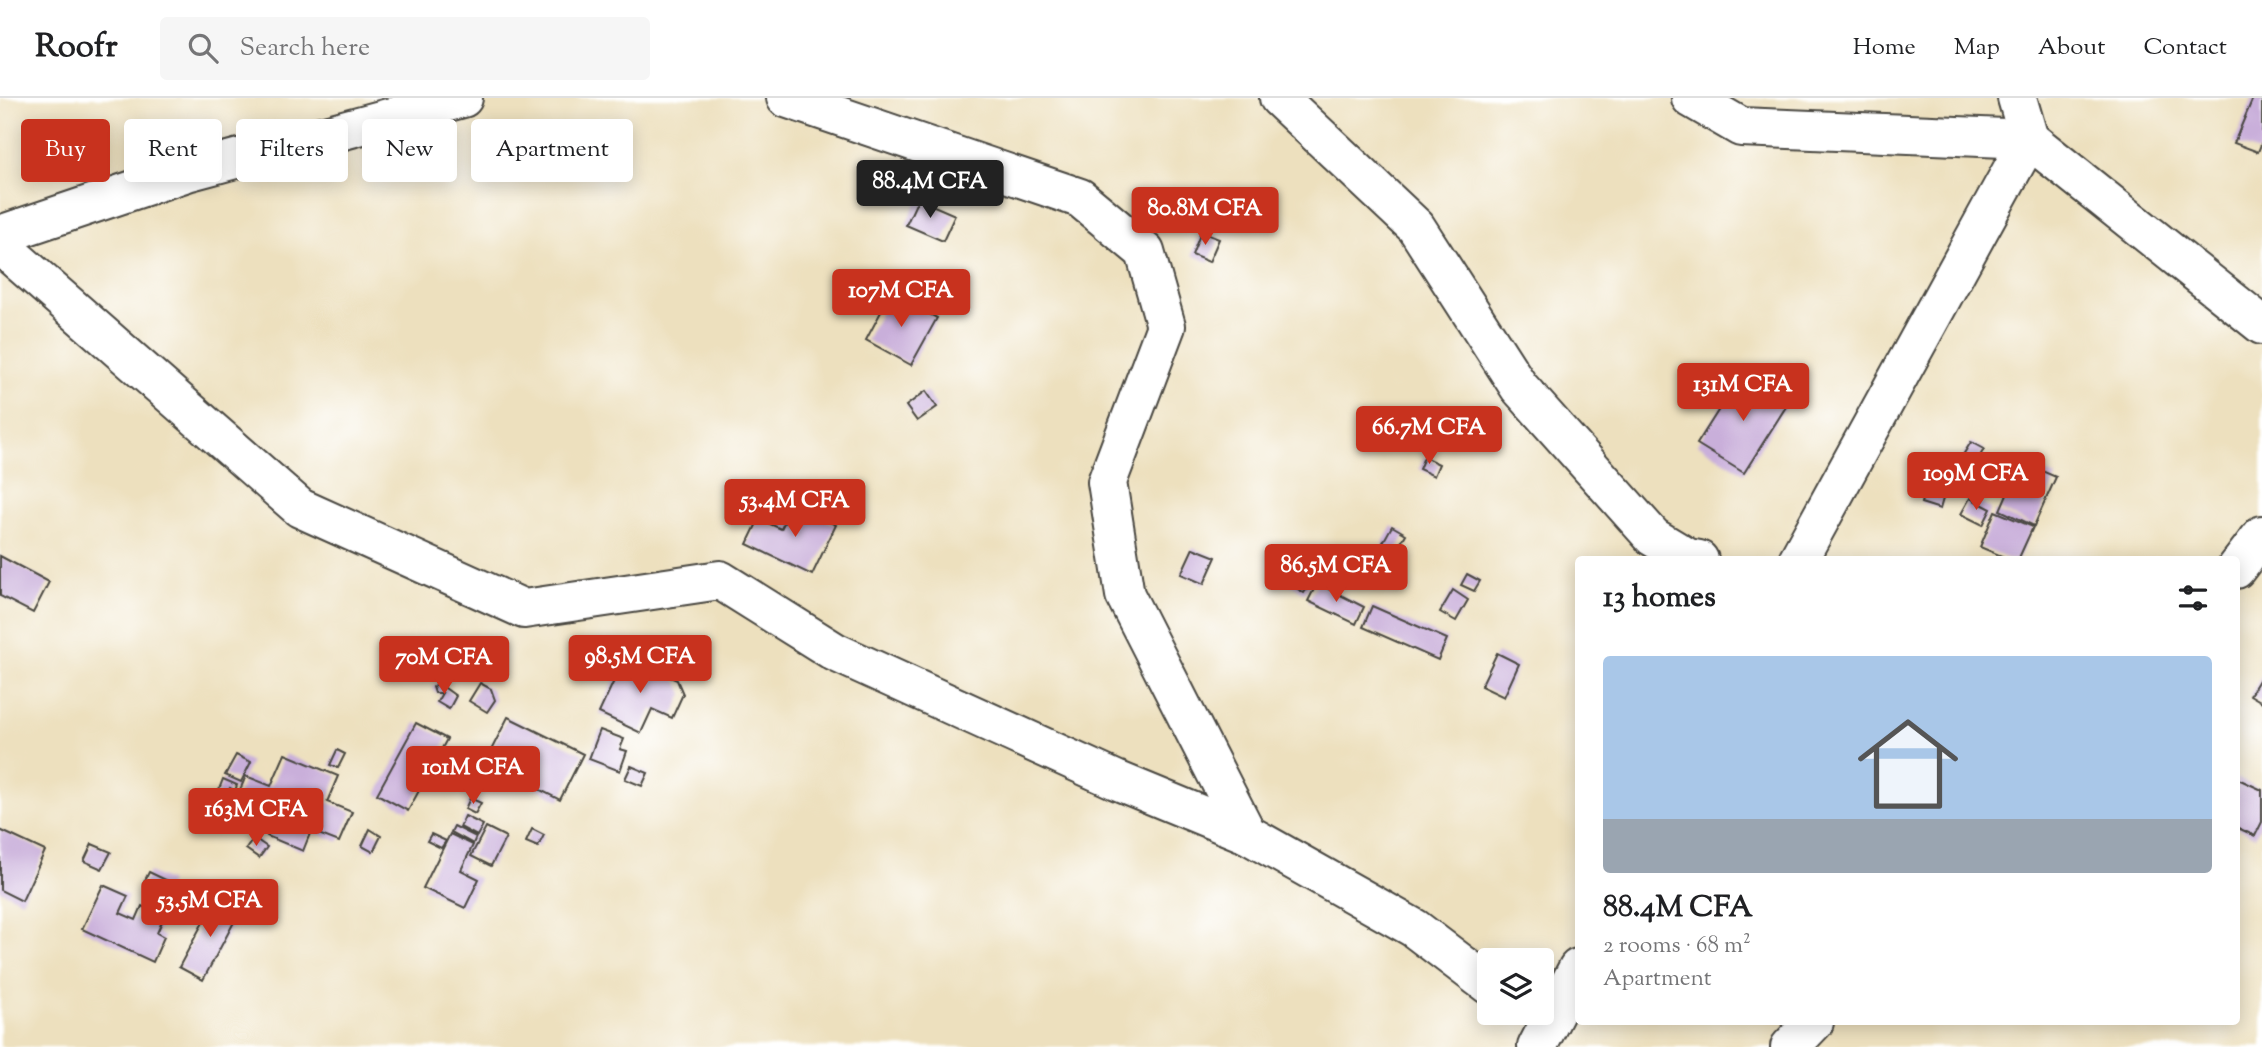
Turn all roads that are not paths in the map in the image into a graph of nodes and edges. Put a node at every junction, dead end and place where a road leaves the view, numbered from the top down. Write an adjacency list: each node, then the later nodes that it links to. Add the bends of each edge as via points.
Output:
1 (463, 98): 7 (street, via 187,172)
2 (786, 98): 14 (street, via 1080,198 1145,252 1166,326 1107,482 1125,595)
3 (1279, 98): 11 (street, via 1416,226 1519,387 1653,537)
4 (1691, 98): 6 (street, via 1741,127)
5 (2017, 98): 6 (street)
6 (2029, 139): 9 (street); 12 (street)
7 (0, 234)
8 (0, 246): 14 (street, via 300,508 523,609 720,580 835,652)
9 (2262, 325)
10 (2262, 535): 13 (street)
11 (1685, 556)
12 (1800, 556)
13 (2240, 564)
14 (1247, 835): 16 (street, via 1414,928)
15 (1575, 972): 18 (street)
16 (1477, 976)
17 (1811, 1025): 19 (street)
18 (1537, 1029)
19 (1790, 1047)

